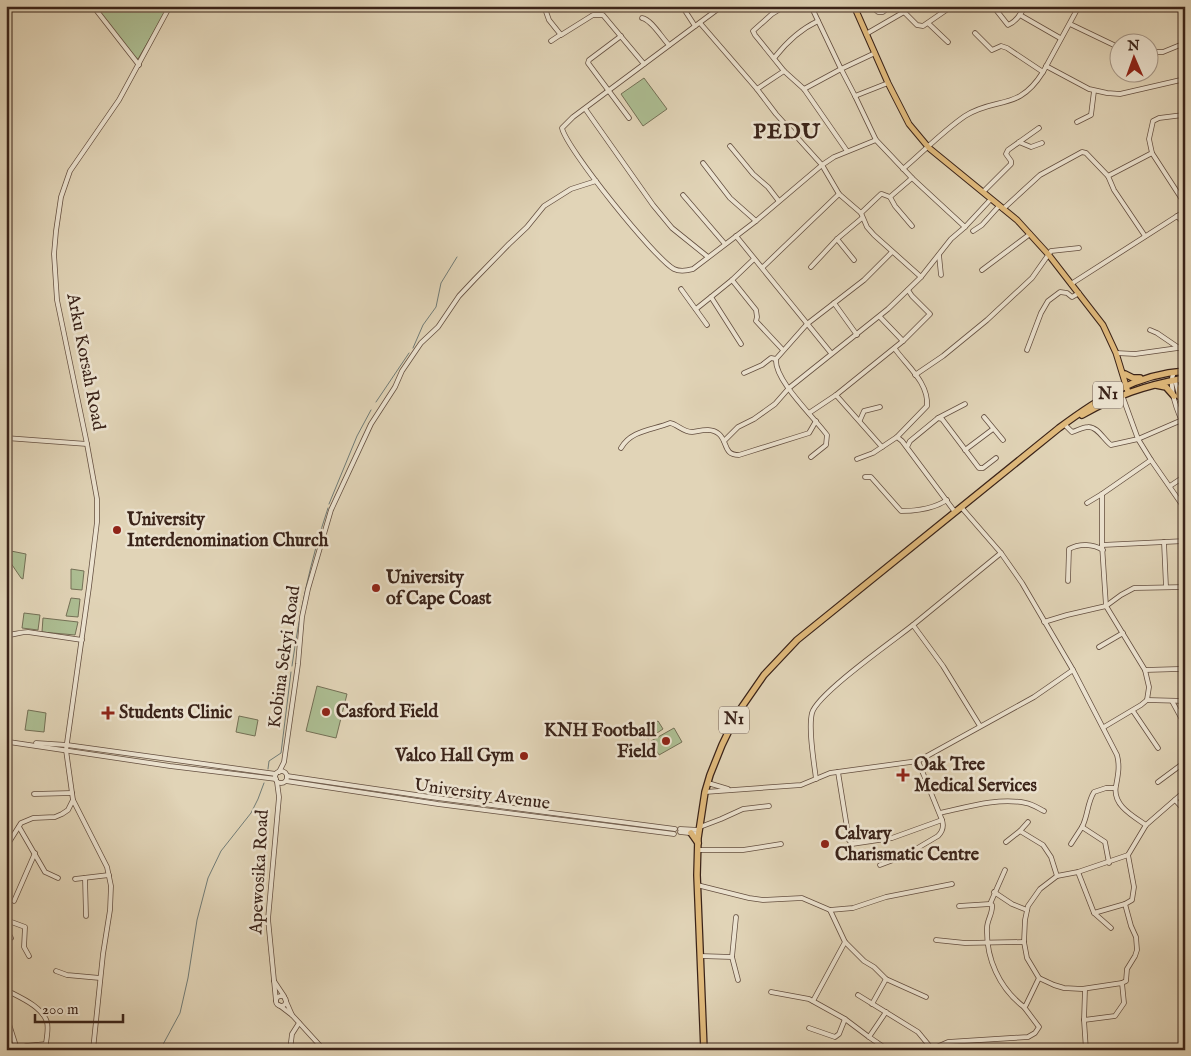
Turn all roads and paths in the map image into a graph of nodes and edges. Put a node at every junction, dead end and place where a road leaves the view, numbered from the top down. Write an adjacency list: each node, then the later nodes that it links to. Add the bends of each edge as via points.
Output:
1 (93, 6): 41 (street)
2 (170, 6): 41 (street, Arku Korsah Road)
3 (544, 6): 29 (street)
4 (682, 6): 26 (street)
5 (722, 6): 18 (street)
6 (785, 6): 39 (street, via 753,31)
7 (811, 6): 22 (street)
8 (854, 6): 28 (main road)
9 (871, 6): 10 (street, via 883,12)
10 (890, 6)
11 (901, 6): 19 (street)
12 (952, 6): 24 (street)
13 (993, 6): 20 (street, via 1008,25)
14 (1025, 6): 20 (street)
15 (1079, 6): 25 (street)
16 (1123, 6): 17 (street, via 1135,9)
17 (1148, 6)
18 (715, 8): 23 (street)
19 (904, 12): 24 (street, via 917,25); 28 (street)
20 (1020, 15): 31 (street)
21 (642, 18): 36 (street)
22 (818, 21): 39 (street, via 796,35); 43 (street)
23 (700, 23): 26 (street); 48 (street)
24 (930, 24): 33 (street)
25 (1070, 24): 31 (street); 34 (street)
26 (695, 26): 36 (street)
27 (975, 33): 45 (street, via 992,50 1001,46 1007,48)
28 (866, 34): 38 (main road)
29 (560, 35): 30 (street, via 599,14); 32 (street)
30 (621, 36): 40 (street); 50 (street, via 588,62)
31 (1060, 38): 42 (street)
32 (551, 41)
33 (948, 42)
34 (1108, 42)
35 (1185, 43): 37 (street)
36 (669, 45): 40 (street)
37 (1158, 52)
38 (875, 53): 43 (street); 47 (main road)
39 (775, 57): 44 (street)
40 (644, 64): 50 (street)
41 (139, 65): 158 (street, Arku Korsah Road, via 70,171 57,220 54,254 57,300)
42 (1046, 66): 45 (street); 51 (street)
43 (841, 69): 49 (street); 52 (street)
44 (784, 71): 48 (street); 49 (street)
45 (1043, 72): 62 (street, via 1018,98 965,116)
46 (1185, 79): 51 (street, via 1120,94)
47 (888, 83): 52 (street); 62 (main road, via 909,124)
48 (757, 89): 66 (street)
49 (804, 89): 63 (street)
50 (610, 90): 53 (street); 55 (street)
51 (1094, 91): 56 (street, via 1091,114)
52 (855, 96): 58 (street)
53 (586, 110): 70 (street, via 562,128 566,139); 96 (street, via 672,228)
54 (1185, 114): 64 (street, via 1153,121 1149,139)
55 (629, 118)
56 (1077, 122)
57 (1039, 128): 59 (street)
58 (876, 140): 63 (street); 67 (street)
59 (1019, 142): 60 (street, via 1031,147); 71 (street, via 1006,152 1012,162 1009,167)
60 (1042, 143)
61 (730, 146): 76 (street)
62 (929, 148): 67 (street); 71 (main road)
63 (847, 151): 66 (street)
64 (1152, 153): 68 (street); 77 (street)
65 (703, 163): 82 (street, via 730,198)
66 (822, 166): 72 (street); 76 (street)
67 (903, 169): 69 (street)
68 (1108, 176): 78 (street, via 1082,152 1039,175); 89 (street)
69 (912, 178): 74 (street); 85 (street)
70 (596, 181): 96 (street, via 652,248 674,269 693,269); 206 (street, Kobina Sekyi Road, via 571,189 541,208 527,228 459,296 402,371 361,444 331,510 308,588)
71 (983, 192): 75 (main road)
72 (840, 194): 80 (street); 100 (street)
73 (683, 195): 91 (street)
74 (890, 197): 80 (street, via 880,194); 84 (street)
75 (991, 198): 78 (main road); 85 (street)
76 (778, 200): 82 (street)
77 (1185, 204)
78 (1001, 207): 86 (street); 87 (main road)
79 (1185, 210): 81 (street)
80 (861, 215): 90 (street); 93 (street, via 874,235)
81 (1177, 216): 83 (street); 89 (street)
82 (756, 221): 88 (street)
83 (1185, 224)
84 (912, 226)
85 (965, 227): 95 (street)
86 (973, 231)
87 (1030, 234): 94 (main road); 101 (street)
88 (736, 236): 91 (street); 97 (street)
89 (1145, 236): 105 (street)
90 (837, 239): 98 (street); 99 (street)
91 (725, 244): 96 (street)
92 (1079, 248): 94 (street, via 1055,250)
93 (892, 252): 103 (street); 110 (street, via 864,280)
94 (1048, 254): 105 (main road); 130 (street, via 1032,278 987,320)
95 (939, 255): 102 (street); 103 (street)
96 (708, 257)
97 (754, 259): 100 (street); 104 (street)
98 (854, 260)
99 (811, 267)
100 (763, 268): 113 (street)
101 (982, 270)
102 (941, 275)
103 (921, 277): 107 (street)
104 (732, 280): 109 (street); 122 (street, via 756,310 756,321)
105 (1071, 284): 108 (main road)
106 (681, 289): 111 (street)
107 (908, 290): 112 (street); 117 (street, via 930,314)
108 (1079, 293): 123 (street, via 1072,297 1060,292 1048,301); 125 (main road, via 1099,319)
109 (711, 297): 111 (street); 118 (street)
110 (834, 303): 113 (street); 116 (street)
111 (696, 309): 114 (street)
112 (880, 316): 116 (street); 117 (street)
113 (807, 324): 122 (street); 124 (street)
114 (707, 325)
115 (1150, 330): 120 (street)
116 (857, 335): 124 (street)
117 (903, 341): 121 (street)
118 (741, 344)
119 (1185, 347): 120 (street)
120 (1179, 348): 125 (street, via 1135,354)
121 (895, 349): 130 (street); 138 (street)
122 (784, 350): 126 (street)
123 (1027, 350)
124 (831, 353): 135 (street)
125 (1116, 353): 129 (main road)
126 (776, 359): 128 (street, via 771,358); 135 (street, via 777,370)
127 (1185, 371): 131 (highway, N1)
128 (744, 373)
129 (1124, 374): 132 (highway); 136 (main road); 137 (highway)
130 (915, 375): 153 (street, via 926,392 927,406)
131 (1172, 376): 132 (highway, N1); 133 (highway, N1); 134 (highway, N1); 139 (street)
132 (1142, 378): 136 (highway, N1)
133 (1185, 380): 139 (highway)
134 (1154, 385): 136 (highway, N1); 139 (highway, via 1166,387)
135 (789, 388): 142 (street); 157 (street, via 775,404 738,427)
136 (1129, 388): 137 (highway, N1)
137 (1120, 392): 149 (highway, N1); 152 (highway, N1, via 1094,403); 155 (street)
138 (836, 394): 142 (street); 146 (street)
139 (1176, 396): 143 (street); 147 (street)
140 (965, 404): 145 (street)
141 (880, 407): 146 (street, via 864,411)
142 (809, 413): 148 (street)
143 (1185, 416)
144 (984, 417): 151 (street)
145 (938, 418): 160 (street); 162 (street)
146 (860, 420): 159 (street)
147 (1182, 420): 150 (street); 155 (street)
148 (816, 421): 157 (street, via 809,433 739,455 729,453); 163 (street, via 827,435 827,440 826,445)
149 (1066, 426): 152 (highway, N1); 155 (street, via 1072,432 1089,426 1094,428 1111,445)
150 (1185, 427)
151 (993, 429): 156 (street); 162 (street)
152 (1056, 432): 173 (highway, N1)
153 (898, 437): 159 (street); 160 (street)
154 (6, 438): 158 (street)
155 (1138, 439): 166 (street)
156 (1003, 440)
157 (724, 441): 161 (street, via 716,432 687,431 670,423 633,435)
158 (87, 444): 188 (street, Arku Korsah Road, via 96,488 97,514)
159 (882, 447): 165 (street)
160 (907, 447): 171 (street)
161 (621, 448)
162 (965, 450): 164 (street, via 979,468)
163 (811, 457)
164 (996, 458)
165 (857, 459)
166 (1151, 460): 169 (street); 170 (street)
167 (1185, 476): 169 (street)
168 (865, 477): 171 (street, via 871,477 901,511 925,509)
169 (1170, 486): 174 (street)
170 (1102, 494): 172 (street); 178 (street)
171 (947, 500): 175 (street)
172 (1087, 503)
173 (962, 507): 175 (highway, N1); 179 (street)
174 (1185, 509)
175 (955, 512): 209 (highway, N1, via 812,627 772,665 737,714 716,757)
176 (1185, 541): 177 (street)
177 (1164, 542): 178 (street); 181 (street)
178 (1103, 548): 180 (street, via 1092,545 1069,549); 183 (street)
179 (1001, 553): 184 (street); 185 (street)
180 (1068, 581)
181 (1166, 587): 182 (street); 183 (street, via 1134,588)
182 (1185, 587)
183 (1106, 606): 184 (street); 186 (street)
184 (1044, 622): 191 (street)
185 (914, 625): 198 (street); 207 (street, via 817,704 811,722)
186 (1123, 633): 189 (street); 192 (street)
187 (6, 635): 188 (street, via 28,632)
188 (82, 640): 201 (street, Arku Korsah Road)
189 (1099, 647)
190 (1179, 669): 192 (street)
191 (1073, 670): 198 (street, via 1040,694); 199 (street)
192 (1145, 670): 193 (street, via 1149,687)
193 (1147, 700): 194 (street); 196 (street)
194 (1172, 701): 195 (street); 197 (street)
195 (1185, 701)
196 (1133, 711): 199 (street); 202 (street)
197 (1185, 725)
198 (980, 726): 203 (street)
199 (1104, 727): 210 (street, via 1119,763)
200 (9, 742): 201 (street, University Avenue)
201 (66, 748): 206 (street, University Avenue); 214 (street, Arku Korsah Road)
202 (1158, 748)
203 (918, 761): 205 (street); 221 (street)
204 (1185, 762): 208 (street)
205 (838, 772): 207 (street); 222 (street, via 852,844 892,838)
206 (281, 777): 230 (street, University Avenue, via 438,804); 275 (street, Apewosika Road, via 268,919)
207 (816, 779): 211 (street, via 795,785)
208 (1158, 782)
209 (708, 783): 211 (street); 212 (highway, N1)
210 (1115, 788): 224 (street, via 1118,802); 226 (street, via 1094,792)
211 (728, 789): 212 (street)
212 (705, 792): 227 (highway, N1)
213 (1185, 792): 217 (street)
214 (72, 793): 215 (street); 216 (street, Arku Korsah Road)
215 (34, 794)
216 (73, 800): 225 (street, via 62,814 26,820); 244 (street, Arku Korsah Road)
217 (1176, 800): 220 (street); 224 (street)
218 (769, 806): 227 (street, via 743,809)
219 (1044, 811): 221 (street, via 1026,802 1004,802)
220 (1185, 811)
221 (940, 813): 222 (street)
222 (942, 820): 241 (street, via 944,824 938,836 904,856)
223 (1028, 822): 229 (street)
224 (1146, 826): 239 (street)
225 (19, 827): 236 (street); 238 (street)
226 (1082, 827): 235 (street); 240 (street, via 1105,842)
227 (699, 828): 231 (highway); 231 (street); 233 (highway, N1)
228 (680, 830): 231 (street)
229 (1020, 831): 232 (street); 245 (street, via 1043,845)
230 (675, 832)
231 (692, 832): 233 (highway)
232 (1006, 842)
233 (698, 843): 237 (highway, N1)
234 (781, 844): 237 (street, via 743,850)
235 (1071, 844)
236 (6, 847)
237 (697, 850): 250 (highway, N1)
238 (35, 853): 246 (street, via 46,872); 252 (street)
239 (1128, 855): 240 (street); 254 (street, via 1134,896)
240 (1109, 862): 243 (street)
241 (880, 865)
242 (1006, 870): 251 (street)
243 (1078, 872): 245 (street); 258 (street)
244 (109, 875): 247 (street); 273 (street, Arku Korsah Road, via 110,910)
245 (1057, 876): 257 (street, via 1040,889)
246 (58, 878)
247 (85, 878): 248 (street); 259 (street)
248 (76, 879)
249 (952, 884): 256 (street, via 886,897 853,908)
250 (697, 885): 256 (street, via 763,900 802,898); 270 (highway, N1)
251 (994, 892): 253 (street); 257 (street)
252 (14, 901)
253 (990, 904): 255 (street); 267 (street, via 993,909 987,922)
254 (1125, 904): 258 (street); 278 (street, via 1137,950)
255 (959, 906)
256 (830, 910): 266 (street)
257 (1027, 910): 268 (street)
258 (1094, 912): 262 (street)
259 (86, 916)
260 (736, 917): 271 (street)
261 (6, 920): 269 (street, via 26,927 24,947)
262 (1111, 928)
263 (6, 929): 264 (street)
264 (11, 938)
265 (936, 940): 267 (street)
266 (845, 942): 276 (street); 285 (street)
267 (987, 942): 268 (street); 288 (street, via 995,972)
268 (1024, 942): 274 (street, via 1028,958)
269 (29, 956)
270 (700, 956): 271 (street); 304 (highway, N1)
271 (732, 957): 277 (street)
272 (56, 971): 273 (street)
273 (100, 978): 301 (street, Arku Korsah Road)
274 (1040, 978): 279 (street, via 1064,988); 288 (street)
275 (273, 979): 284 (street, Apewosika Road); 286 (street, Apewosika Road)
276 (886, 979): 283 (street); 287 (street)
277 (738, 980)
278 (1122, 984): 279 (street); 292 (street, via 1124,1003 1115,1016)
279 (1085, 989): 292 (street)
280 (6, 990): 297 (street, via 32,1005 44,1017)
281 (771, 992): 285 (street)
282 (858, 995): 287 (street)
283 (926, 997)
284 (285, 998): 286 (street, via 284,1004); 286 (street, via 278,996); 290 (street, Apewosika Road)
285 (813, 1001): 291 (street)
286 (278, 1003): 290 (street, Apewosika Road)
287 (872, 1004): 289 (street)
288 (1024, 1007): 299 (street, via 1039,1027 1028,1037 948,1042)
289 (886, 1012): 296 (street); 299 (street, via 918,1032)
290 (292, 1015): 294 (street, Apewosika Road)
291 (845, 1019): 295 (street, via 835,1037); 296 (street)
292 (1084, 1020): 306 (street)
293 (8, 1021): 298 (street)
294 (299, 1023): 302 (street, via 292,1034); 303 (street, Apewosika Road)
295 (809, 1028)
296 (869, 1036): 305 (street)
297 (46, 1044): 298 (street); 300 (street)
298 (16, 1049)
299 (932, 1049)
300 (46, 1050)
301 (93, 1050)
302 (290, 1050)
303 (324, 1050)
304 (704, 1050)
305 (888, 1050)
306 (1086, 1050)

